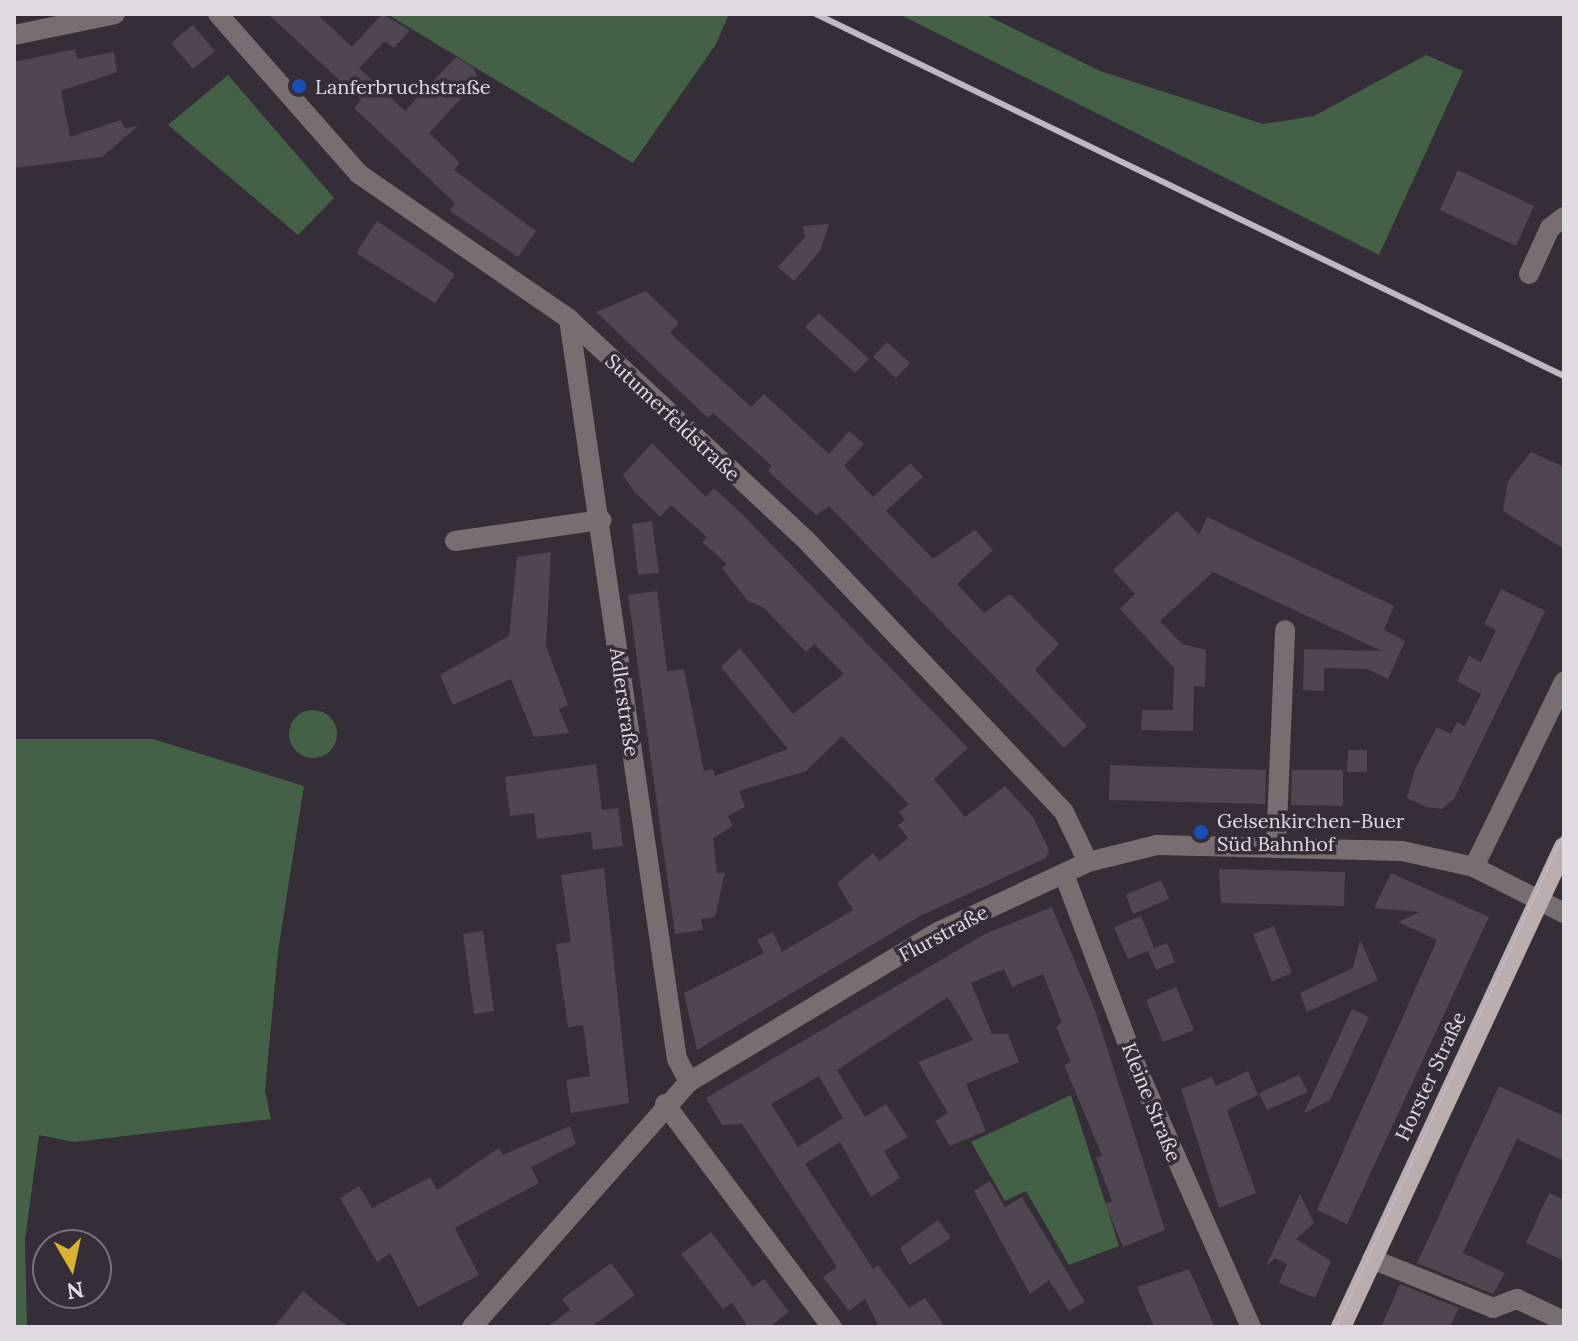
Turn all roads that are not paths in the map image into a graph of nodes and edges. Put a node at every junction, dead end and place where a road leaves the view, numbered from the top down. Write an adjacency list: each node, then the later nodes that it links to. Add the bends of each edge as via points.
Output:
1 (115, 14): 3 (street)
2 (218, 14): 6 (street, Sutumerfeldstraße, via 359,174)
3 (14, 35)
4 (1564, 217): 5 (street, via 1550,228)
5 (1529, 274)
6 (569, 319): 7 (street, Adlerstraße); 13 (street, Sutumerfeldstraße, via 807,541 1064,812)
7 (601, 520): 8 (street); 18 (street, Adlerstraße, via 677,1059)
8 (455, 541)
9 (1285, 630): 12 (street)
10 (1564, 682): 14 (street)
11 (1564, 847): 16 (main road, Horster Straße)
12 (1276, 848): 13 (street, Flurstraße, via 1157,845); 14 (street, Flurstraße, via 1402,851)
13 (1088, 862): 15 (street, Flurstraße)
14 (1474, 867): 16 (street, Flurstraße)
15 (1064, 874): 18 (street, Flurstraße, via 938,932); 24 (street, Kleine Straße, via 1138,1071)
16 (1537, 900): 17 (street, Flurstraße); 20 (main road, Horster Straße)
17 (1564, 913)
18 (689, 1082): 19 (street, Flurstraße)
19 (665, 1104): 22 (street, Flurstraße); 23 (street)
20 (1372, 1259): 21 (street, via 1493,1308 1517,1299); 25 (main road, Horster Straße)
21 (1564, 1321)
22 (472, 1327)
23 (832, 1327)
24 (1251, 1327)
25 (1341, 1327)

